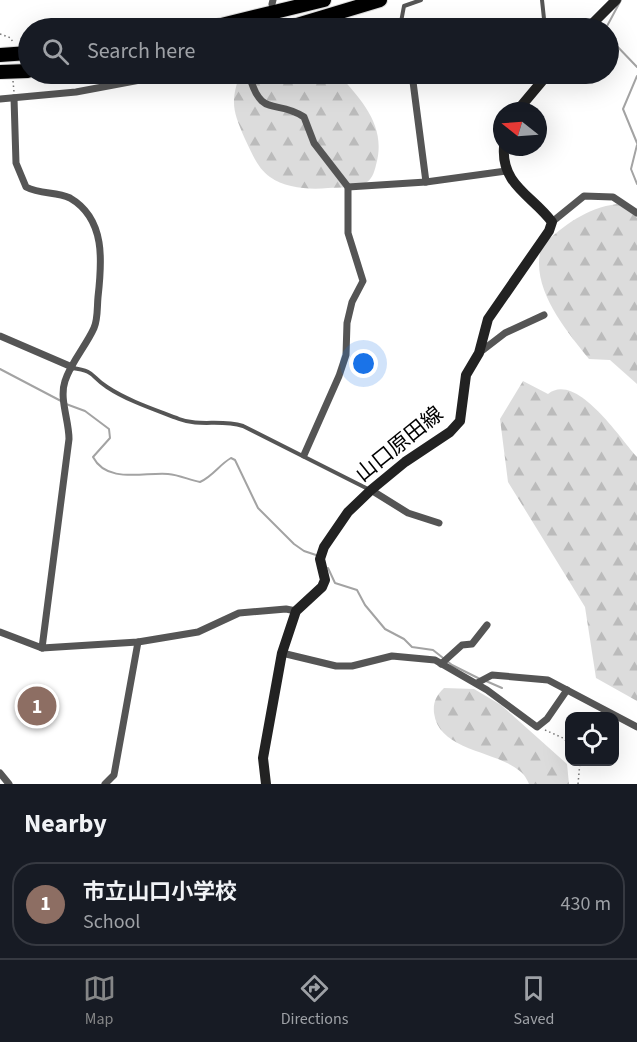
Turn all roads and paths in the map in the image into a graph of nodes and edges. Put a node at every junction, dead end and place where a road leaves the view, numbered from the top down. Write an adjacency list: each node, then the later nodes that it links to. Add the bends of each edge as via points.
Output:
1 (324, 0): 6 (highway)
2 (380, 0): 7 (highway)
3 (421, 0): 8 (lane, via 404,6)
4 (542, 0): 9 (lane)
5 (616, 0): 10 (main road)
6 (250, 18)
7 (320, 18)
8 (403, 18)
9 (544, 18)
10 (598, 18)
11 (0, 34): 12 (path, via 11,38)
12 (13, 44)
13 (18, 54): 14 (highway)
14 (0, 55)
15 (18, 71): 16 (highway)
16 (0, 72)
17 (119, 84): 22 (street)
18 (252, 84): 27 (street, via 254,93 265,104 304,117 314,143)
19 (413, 84): 26 (street)
20 (540, 84): 23 (main road)
21 (0, 99): 22 (street)
22 (14, 99): 33 (street, via 16,163 26,187 38,193 58,194 78,205 91,220 102,248 95,326)
23 (525, 102)
24 (505, 156): 25 (main road)
25 (506, 171): 26 (street); 29 (main road, via 513,184)
26 (426, 182): 27 (street)
27 (348, 187): 34 (street, via 348,233 363,281 350,312 346,355 339,376)
28 (637, 213): 29 (street, via 613,197 584,196)
29 (552, 222): 32 (main road, 山口原田線, via 492,313)
30 (544, 315): 32 (street, via 505,333)
31 (0, 336): 33 (street)
32 (479, 353): 35 (main road, 山口原田線, via 466,375 460,421)
33 (72, 368): 34 (lane, via 89,370 106,387 181,419 195,423 226,421); 41 (street, via 64,382 69,439)
34 (304, 454): 35 (lane, via 325,469)
35 (371, 490): 36 (street, via 408,513); 37 (main road, 山口原田線, via 337,526 320,559 325,580 322,587)
36 (439, 523)
37 (296, 611): 40 (street, via 239,613 198,632); 42 (main road, 山口原田線)
38 (488, 625): 43 (street, via 472,644 462,645)
39 (0, 632): 41 (street)
40 (138, 642): 41 (street); 52 (street, via 114,775)
41 (42, 648)
42 (282, 653): 43 (street, via 336,666 392,656); 53 (main road, 山口原田線, via 263,758)
43 (441, 664): 44 (street)
44 (477, 683): 45 (street, via 492,675 548,680); 46 (street)
45 (567, 690): 46 (street); 47 (street)
46 (537, 727): 48 (path)
47 (637, 727)
48 (565, 740)
49 (580, 766): 54 (path)
50 (0, 773): 51 (street)
51 (9, 784)
52 (105, 784)
53 (266, 784)
54 (578, 784)

